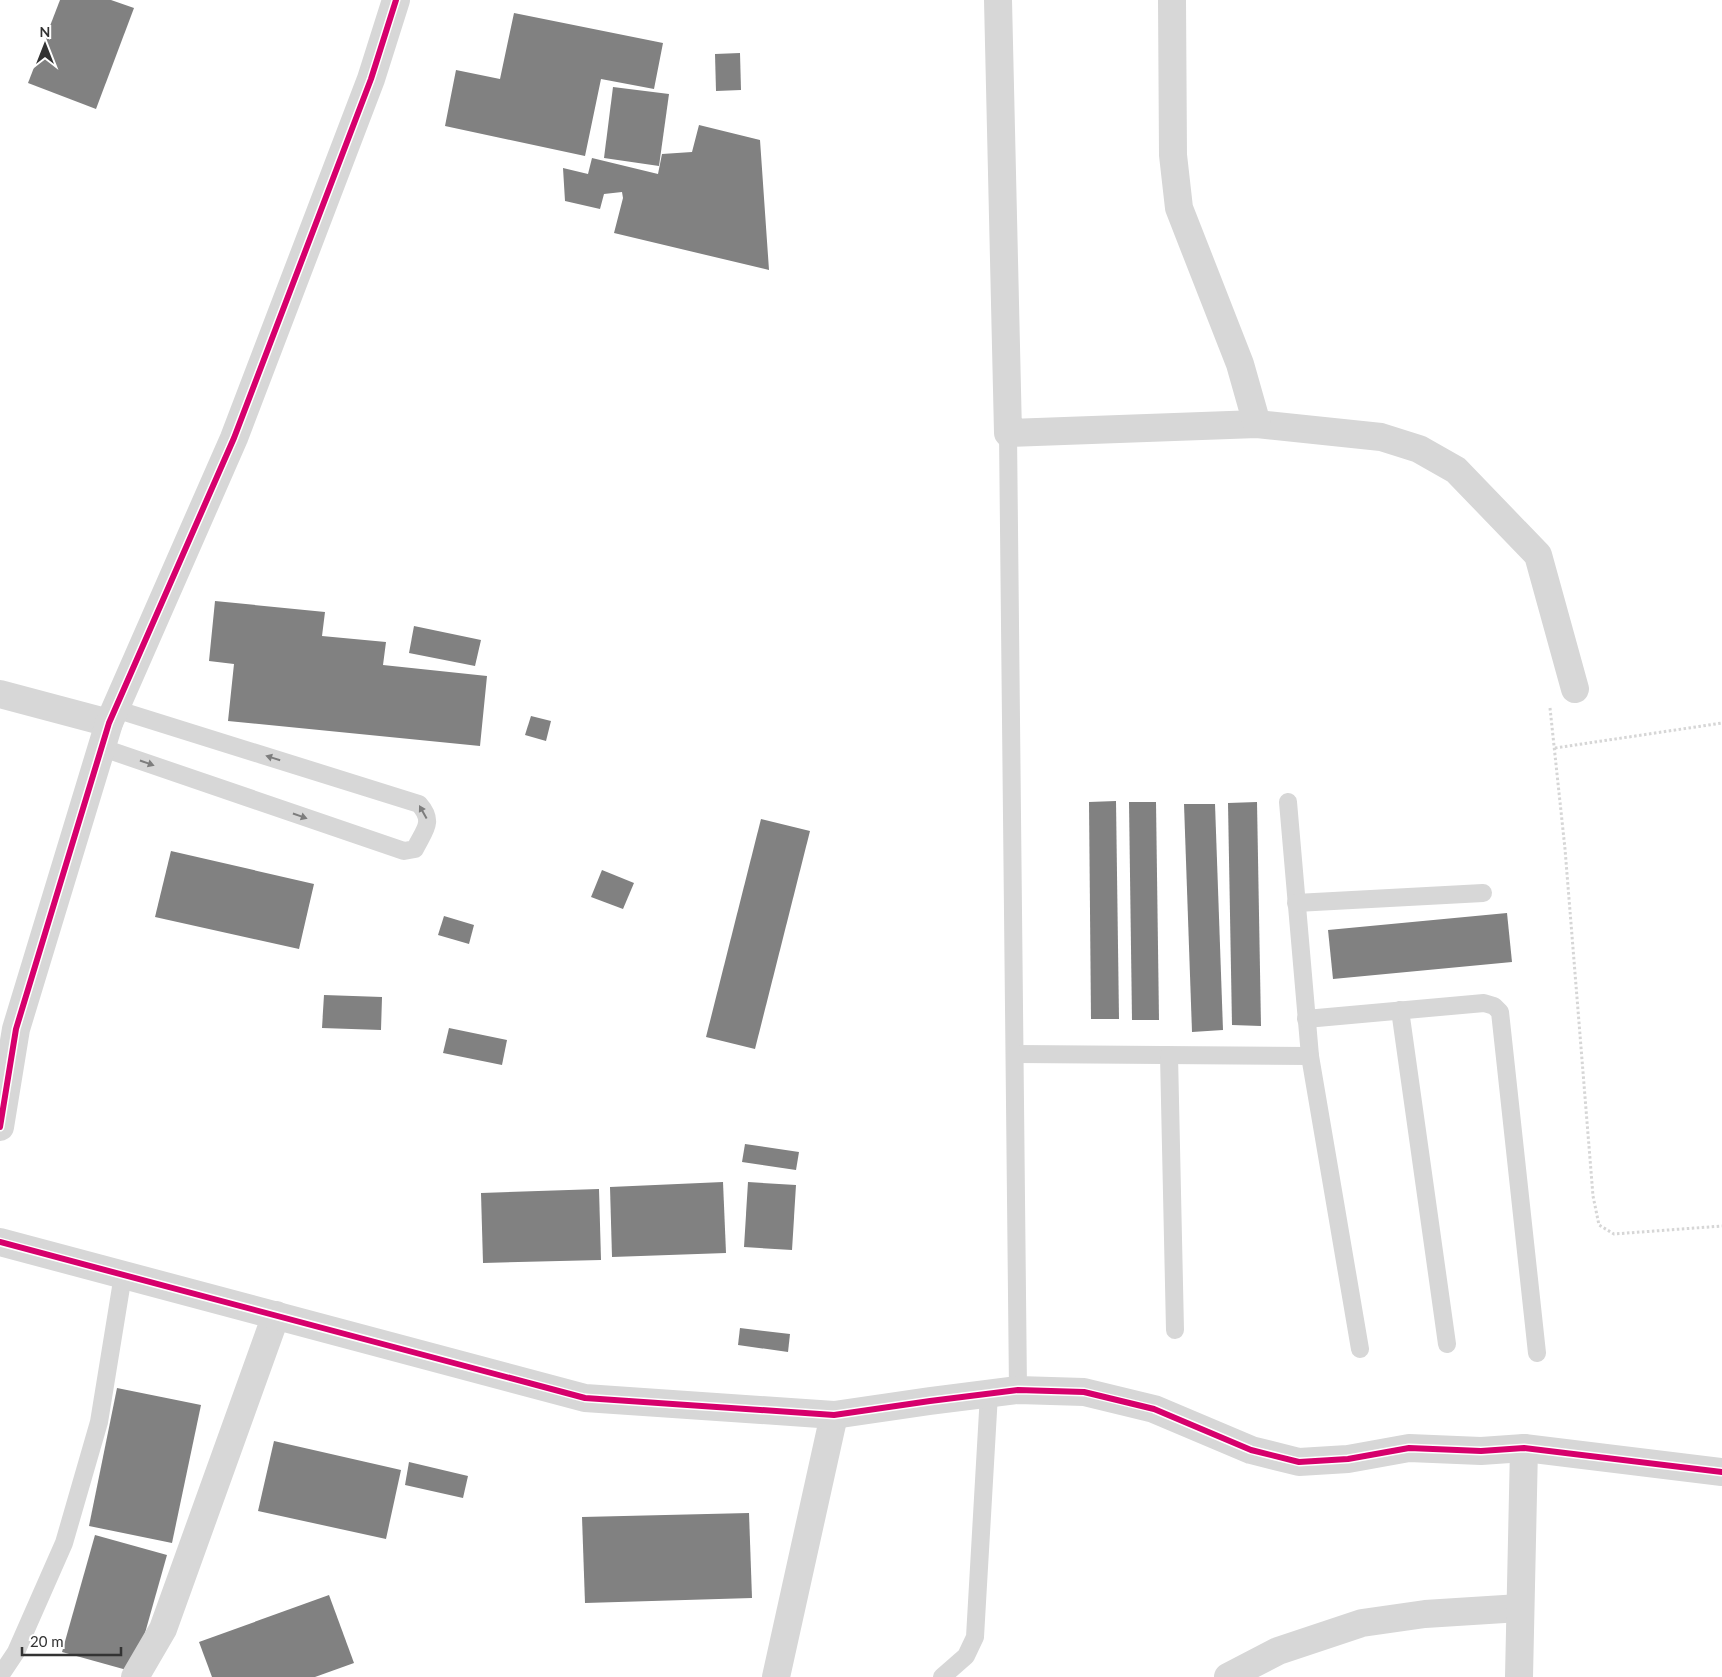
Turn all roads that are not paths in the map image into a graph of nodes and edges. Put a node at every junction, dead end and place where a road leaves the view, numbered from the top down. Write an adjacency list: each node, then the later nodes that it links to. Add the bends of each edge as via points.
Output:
1 (396, 0): 8 (street, via 371,79 234,438)
2 (998, 0): 5 (street)
3 (1172, 0): 4 (street, via 1173,155 1179,208 1240,364)
4 (1256, 424): 5 (street); 6 (street, via 1381,437 1419,449 1456,470 1538,555)
5 (1008, 433): 14 (lane)
6 (1575, 689)
7 (0, 694): 8 (street)
8 (108, 726): 8 (lane, one-way to 8, via 404,851 415,849 428,822 426,812 419,804); 17 (street, via 16,1029)
9 (1288, 802): 11 (lane)
10 (1483, 894): 11 (lane)
11 (1296, 903): 13 (lane)
12 (1400, 1010): 13 (lane); 22 (lane); 24 (lane, via 1484,1003 1500,1012)
13 (1306, 1019): 16 (lane)
14 (1015, 1054): 15 (lane); 25 (lane)
15 (1169, 1055): 16 (lane); 21 (lane)
16 (1310, 1056): 23 (lane)
17 (0, 1127)
18 (0, 1242): 19 (street)
19 (123, 1275): 20 (street); 31 (lane, via 99,1422 64,1543 16,1652)
20 (276, 1316): 27 (street, via 585,1398); 32 (street, via 163,1629)
21 (1175, 1330)
22 (1447, 1344)
23 (1360, 1349)
24 (1537, 1353)
25 (1018, 1390): 26 (street); 28 (street, via 1084,1392 1154,1409 1250,1450 1299,1462 1348,1459 1409,1448 1481,1451)
26 (989, 1394): 27 (street); 34 (lane, via 975,1637 966,1656)
27 (834, 1415): 33 (street)
28 (1524, 1448): 29 (street); 30 (street)
29 (1722, 1472)
30 (1520, 1608): 35 (street, via 1425,1614 1362,1623 1278,1651); 36 (street)
31 (0, 1676)
32 (135, 1677)
33 (776, 1677)
34 (942, 1677)
35 (1228, 1677)
36 (1519, 1677)

